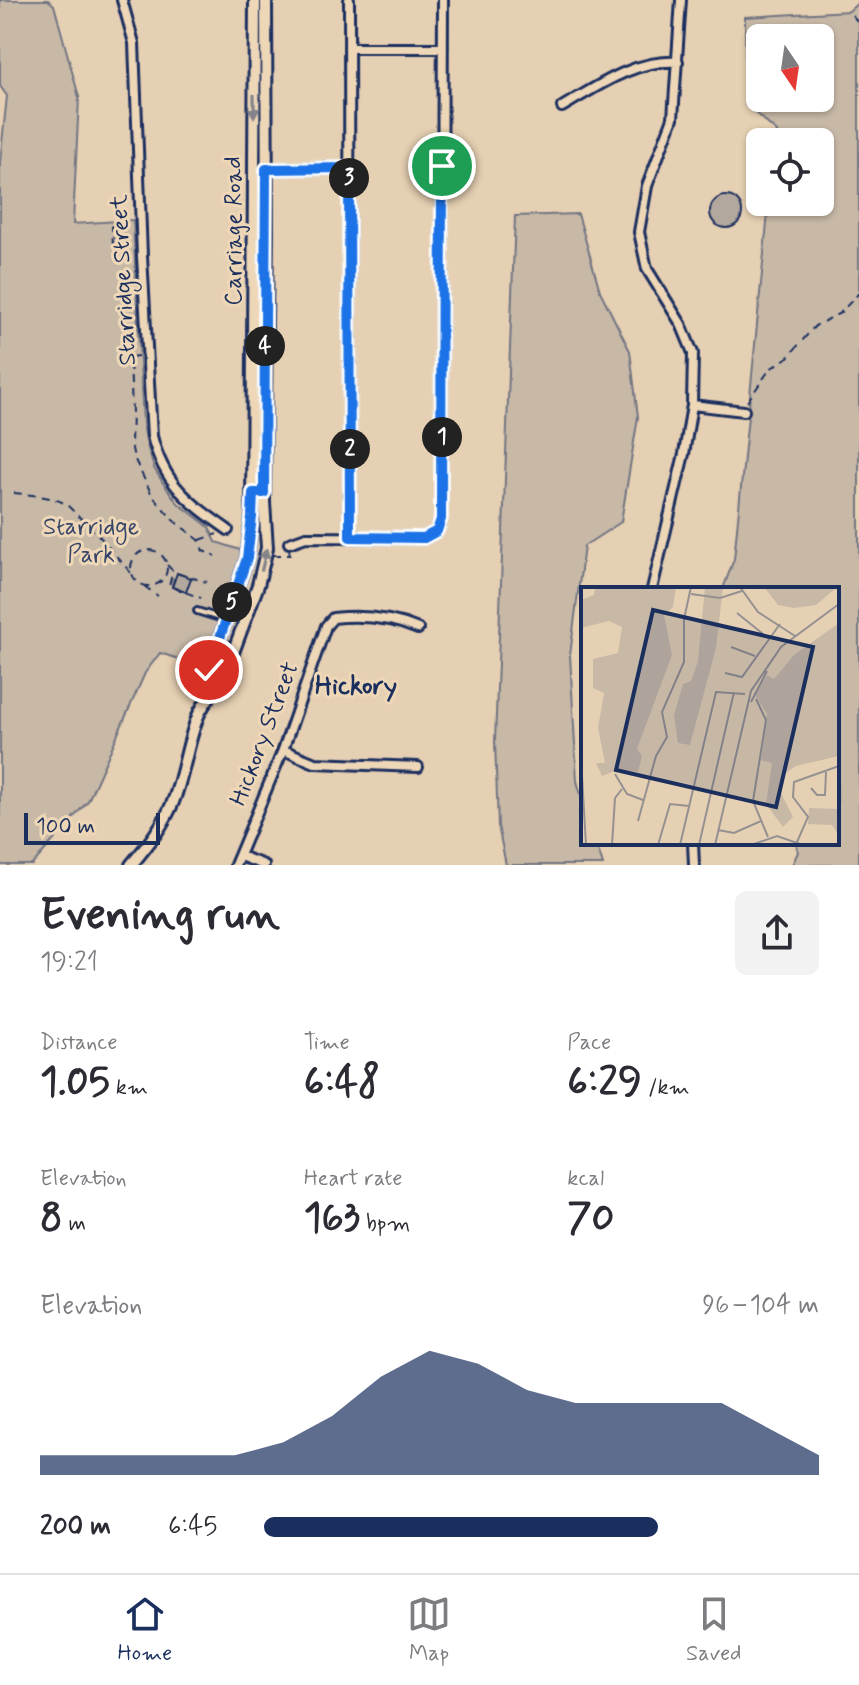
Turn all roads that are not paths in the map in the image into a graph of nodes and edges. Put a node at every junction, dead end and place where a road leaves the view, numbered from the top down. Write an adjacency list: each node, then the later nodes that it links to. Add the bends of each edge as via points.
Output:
1 (122, 0): 18 (street, Starridge Street, via 134,43 152,436 169,478 190,503)
2 (255, 0): 7 (street, Carriage Road)
3 (266, 0): 7 (street, Carriage Road)
4 (349, 0): 8 (street)
5 (443, 0): 9 (street)
6 (681, 0): 10 (street)
7 (260, 15): 12 (street, Carriage Road, one-way to 12); 14 (street, Carriage Road)
8 (349, 48): 9 (street); 13 (street)
9 (443, 48): 19 (street, via 441,519 437,531 424,538)
10 (678, 62): 11 (street, via 645,64); 15 (street, via 673,118 647,186 639,232 647,269 693,353)
11 (562, 107)
12 (254, 168): 14 (street); 17 (street, Carriage Road)
13 (349, 168): 14 (street); 19 (street)
14 (266, 169): 17 (street, Carriage Road)
15 (692, 405): 16 (street); 21 (street)
16 (741, 411)
17 (258, 493): 23 (street, Carriage Road, via 247,558); 24 (street, Carriage Road, one-way to 17, via 267,548)
18 (228, 530)
19 (350, 537): 20 (street, via 306,537)
20 (289, 543)
21 (652, 587)
22 (197, 611): 23 (lane)
23 (226, 620): 24 (street); 26 (street, Carriage Road, via 209,670)
24 (243, 625): 26 (street, Carriage Road, via 222,681)
25 (418, 629): 27 (street, Hickory Street, via 397,620 333,618)
26 (208, 696): 31 (street, Carriage Road, via 174,800)
27 (283, 750): 28 (street, via 315,763); 30 (street, Hickory Street)
28 (418, 767)
29 (693, 845): 33 (street)
30 (237, 860): 32 (street)
31 (131, 865)
32 (264, 865)
33 (694, 865)

